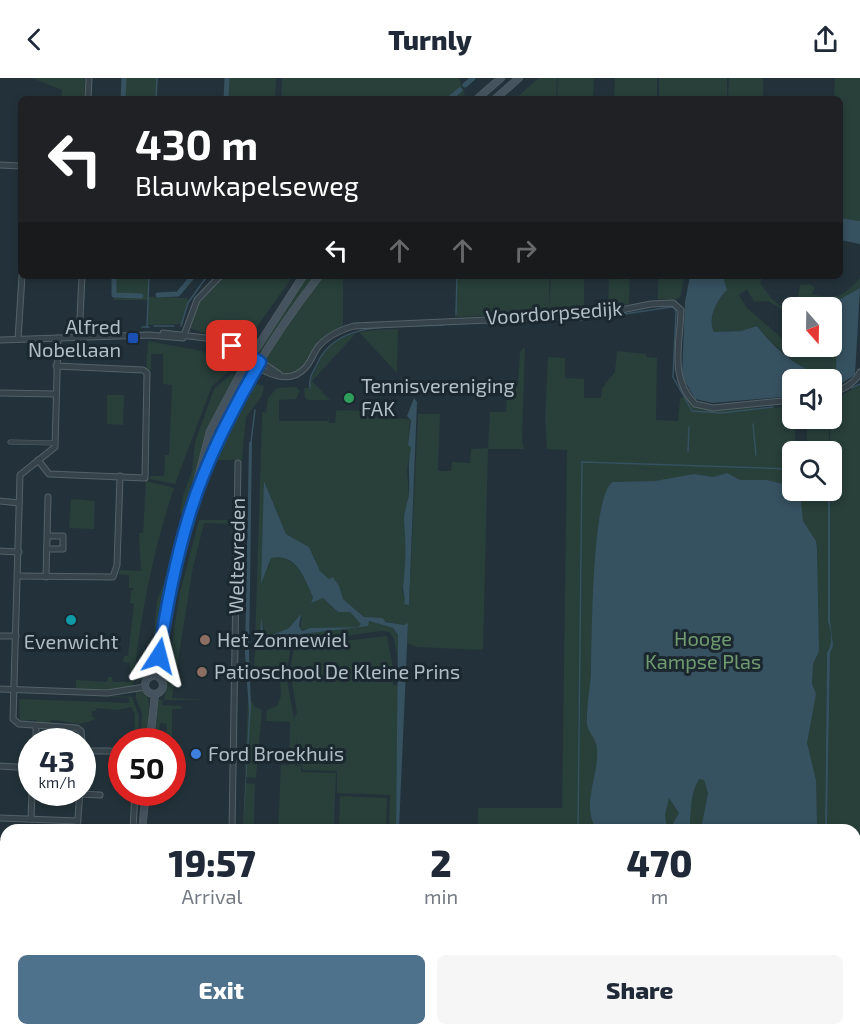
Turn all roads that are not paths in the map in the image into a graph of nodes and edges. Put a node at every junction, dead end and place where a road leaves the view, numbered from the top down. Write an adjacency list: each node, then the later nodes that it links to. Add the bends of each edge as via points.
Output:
1 (89, 78): 4 (street)
2 (501, 78): 5 (main road)
3 (519, 78): 6 (main road)
4 (88, 96)
5 (480, 96)
6 (498, 96)
7 (0, 165): 8 (street)
8 (18, 166)
9 (22, 279): 17 (street)
10 (82, 279): 16 (street)
11 (217, 279): 14 (street, via 197,300)
12 (301, 279): 19 (main road)
13 (317, 279): 20 (main road)
14 (186, 332): 16 (street, Voordorpsedijk, via 183,338); 19 (street, Voordorpsedijk, via 220,342)
15 (58, 338): 16 (street, Voordorpsedijk); 17 (street, Voordorpsedijk); 21 (street)
16 (79, 338)
17 (18, 339): 18 (street, Voordorpsedijk)
18 (0, 340)
19 (249, 358): 20 (street, Voordorpsedijk); 35 (main road, via 210,431)
20 (258, 364): 26 (street, Voordorpsedijk, via 274,375 292,376 304,370 329,337 354,326 596,315 673,303 681,310 677,374 695,404 713,408); 35 (main road, via 223,429)
21 (56, 366): 25 (street); 31 (street, via 147,373 145,478)
22 (860, 372): 23 (street, via 858,378)
23 (842, 388)
24 (0, 393): 25 (street)
25 (55, 394): 28 (street)
26 (782, 401)
27 (10, 442): 28 (street)
28 (55, 443): 29 (street)
29 (38, 460): 31 (street, via 49,474); 34 (street, via 20,475)
30 (238, 463): 66 (street, Weltevreden)
31 (120, 476): 41 (street, via 117,565 113,577)
32 (48, 497): 36 (street)
33 (0, 501): 34 (street)
34 (19, 502): 39 (street)
35 (189, 514): 44 (main road, via 169,592)
36 (48, 536): 37 (street); 37 (street, via 63,536 63,549)
37 (47, 549): 41 (street)
38 (0, 551): 39 (street)
39 (19, 552): 40 (street)
40 (18, 576): 41 (street); 43 (street)
41 (46, 577)
42 (0, 636): 43 (street)
43 (16, 636): 47 (street)
44 (156, 676): 45 (main road, via 149,678); 48 (main road, via 163,686)
45 (145, 687): 47 (street, via 107,693); 48 (main road)
46 (0, 689): 47 (street)
47 (14, 690): 49 (street, via 15,723)
48 (155, 694): 51 (main road)
49 (36, 726): 50 (street)
50 (77, 728)
51 (151, 728)
52 (0, 766): 53 (street)
53 (18, 767)
54 (96, 795): 55 (street)
55 (100, 795)
56 (31, 806): 61 (street)
57 (79, 806): 62 (street)
58 (134, 806): 64 (street)
59 (145, 806): 65 (main road)
60 (0, 818): 61 (street)
61 (31, 819): 62 (street)
62 (78, 821): 63 (street)
63 (78, 824)
64 (133, 824)
65 (143, 824)
66 (232, 824)

